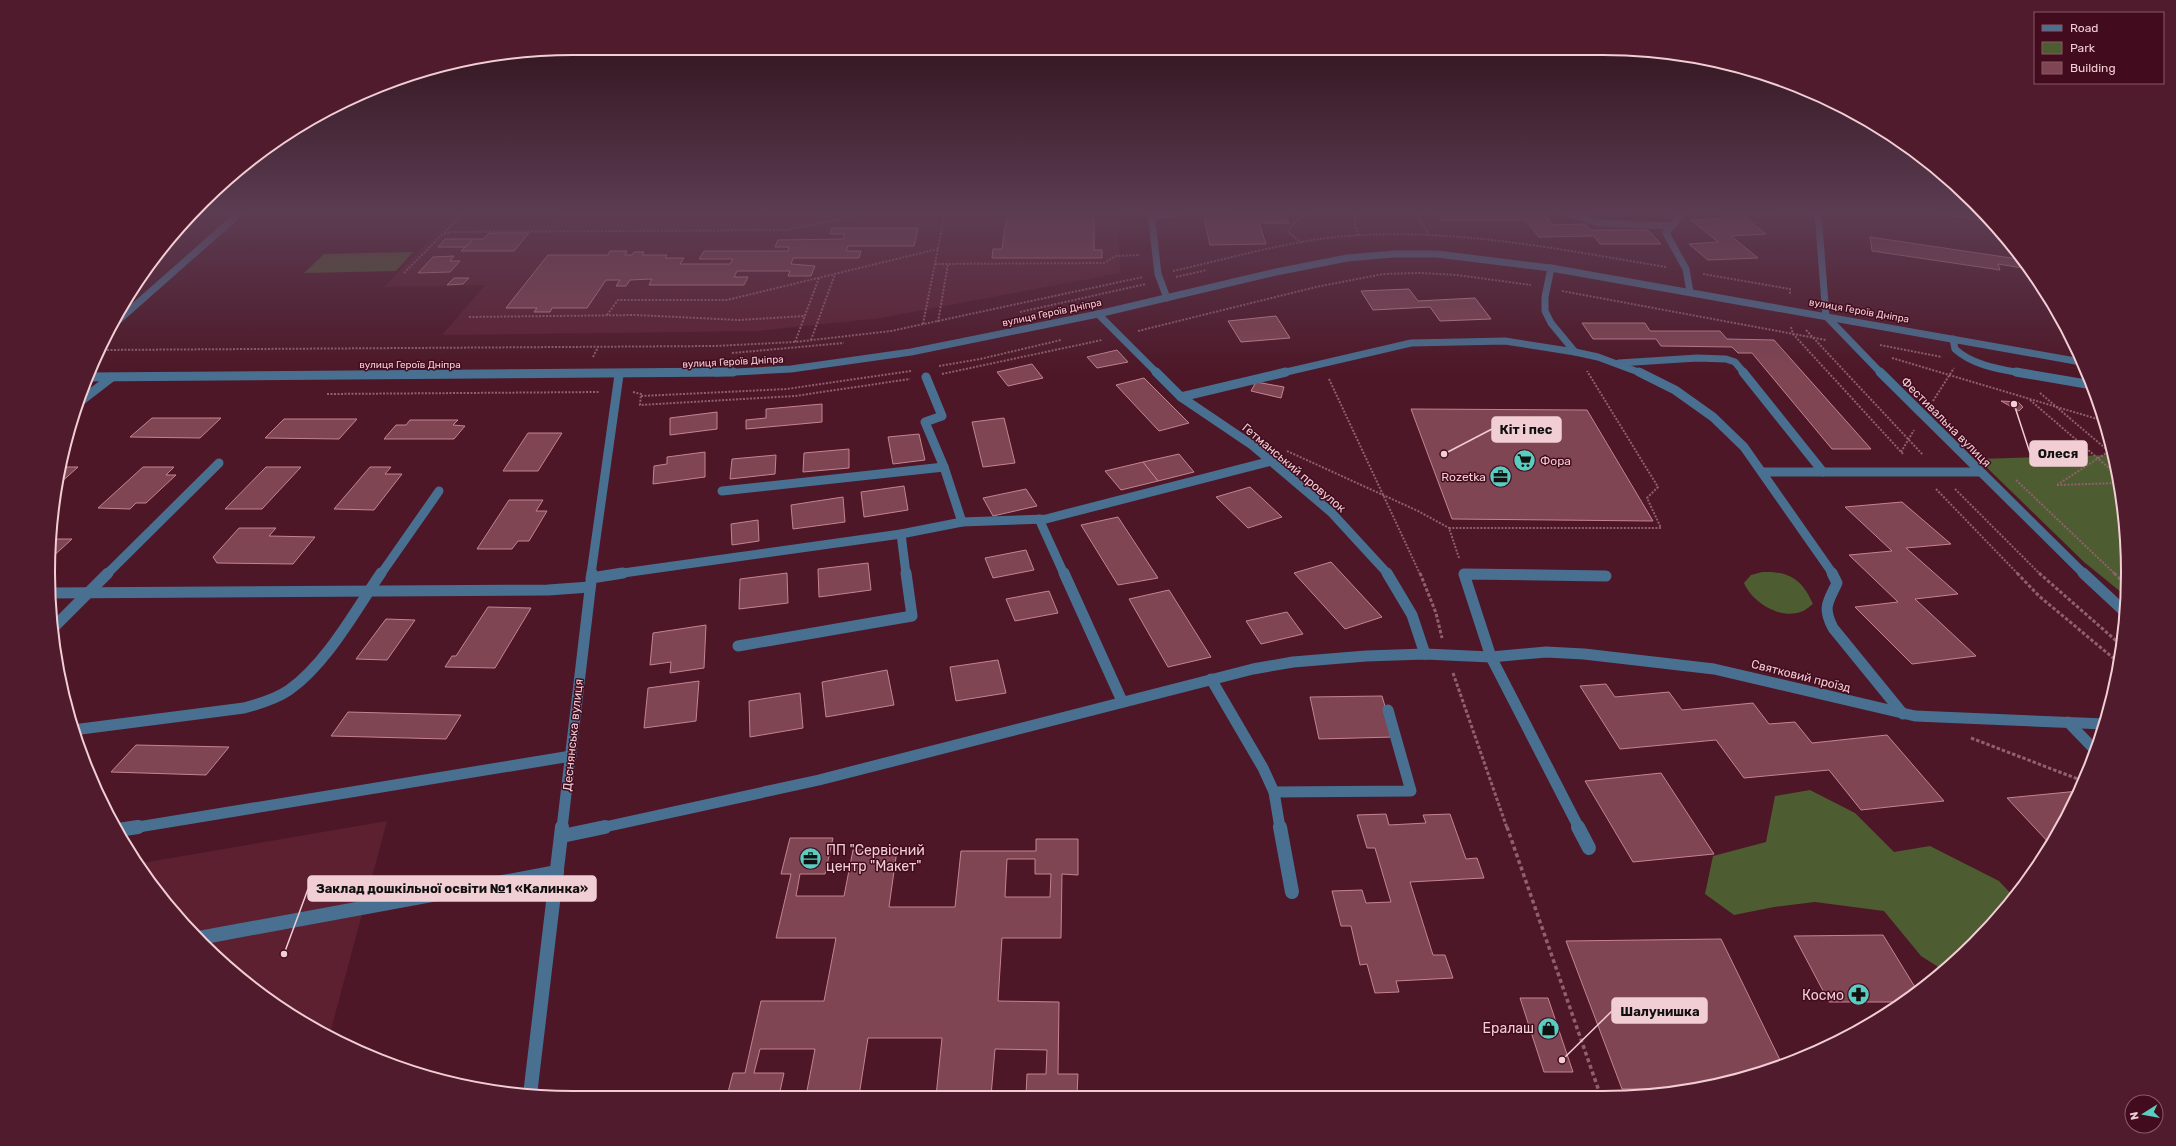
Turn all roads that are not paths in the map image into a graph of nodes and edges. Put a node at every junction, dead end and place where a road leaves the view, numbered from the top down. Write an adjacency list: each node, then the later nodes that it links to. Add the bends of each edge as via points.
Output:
1 (179, 266): 11 (street)
2 (1158, 266): 9 (street)
3 (1303, 266): 9 (street, вулиця Героїв Дніпра)
4 (1539, 266): 7 (street, вулиця Героїв Дніпра)
5 (1684, 266): 8 (street, via 1690,283)
6 (1822, 266): 12 (street)
7 (1551, 268): 8 (street, вулиця Героїв Дніпра); 14 (street, via 1545,306 1547,317)
8 (1690, 292): 12 (street, вулиця Героїв Дніпра)
9 (1167, 298): 10 (street, вулиця Героїв Дніпра)
10 (1098, 314): 17 (street, вулиця Героїв Дніпра, via 911,352 827,365 743,373); 22 (street, Гетманський провулок)
11 (123, 316)
12 (1826, 316): 13 (street, вулиця Героїв Дніпра); 29 (street, Фестивальна вулиця)
13 (1953, 339): 15 (street, вулиця Героїв Дніпра); 21 (street, via 1956,351 1975,362)
14 (1575, 352): 16 (street); 22 (street, via 1505,341 1400,344)
15 (2076, 361)
16 (1615, 363): 27 (street, via 1670,387 1700,406 1734,436); 28 (street, via 1709,358 1730,360 1741,367)
17 (619, 375): 19 (street, вулиця Героїв Дніпра); 36 (street, Деснянська вулиця)
18 (93, 377): 19 (street, вулиця Героїв Дніпра)
19 (112, 377): 23 (street)
20 (926, 377): 26 (street, via 942,416 925,422)
21 (2086, 385)
22 (1181, 397): 24 (street, Гетманський провулок, via 1252,445)
23 (85, 398)
24 (1271, 461): 32 (street); 43 (street, Гетманський провулок, via 1331,512 1390,577 1412,615)
25 (219, 463): 38 (street)
26 (944, 467): 31 (street); 33 (street)
27 (1762, 472): 28 (street); 48 (street, via 1834,576 1836,583 1825,607 1826,616)
28 (1823, 472): 29 (street)
29 (1979, 472): 40 (street, Фестивальна вулиця)
30 (440, 491): 37 (street)
31 (722, 491)
32 (1039, 519): 33 (street); 46 (street)
33 (962, 522): 34 (street)
34 (901, 534): 36 (street); 42 (street, via 912,616)
35 (1606, 576): 44 (street, via 1464,574)
36 (590, 583): 37 (street, via 548,590); 53 (street, Деснянська вулиця)
37 (370, 590): 38 (street); 51 (street, via 310,673 300,684 275,698 244,708)
38 (90, 592): 39 (street); 41 (street)
39 (56, 593)
40 (2120, 607)
41 (57, 624)
42 (738, 646)
43 (1425, 654): 44 (street, Святковий проїзд); 45 (street, Святковий проїзд, via 1293,662)
44 (1491, 657): 48 (street, Святковий проїзд, via 1546,652 1685,664); 57 (street)
45 (1211, 679): 46 (street, Святковий проїзд); 54 (street, via 1263,768)
46 (1122, 701): 56 (street, Святковий проїзд, via 820,780)
47 (1388, 710): 54 (street, via 1411,791)
48 (1903, 714): 49 (street, Святковий проїзд, via 1937,719)
49 (2068, 722): 50 (street, Святковий проїзд); 52 (street)
50 (2098, 724)
51 (79, 729)
52 (2092, 746)
53 (572, 756): 55 (street); 56 (street, Деснянська вулиця)
54 (1274, 792): 59 (street)
55 (123, 829)
56 (562, 836): 58 (street, Деснянська вулиця)
57 (1589, 848)
58 (557, 872): 60 (street); 61 (street, Деснянська вулиця)
59 (1292, 892)
60 (205, 937)
61 (531, 1089)

